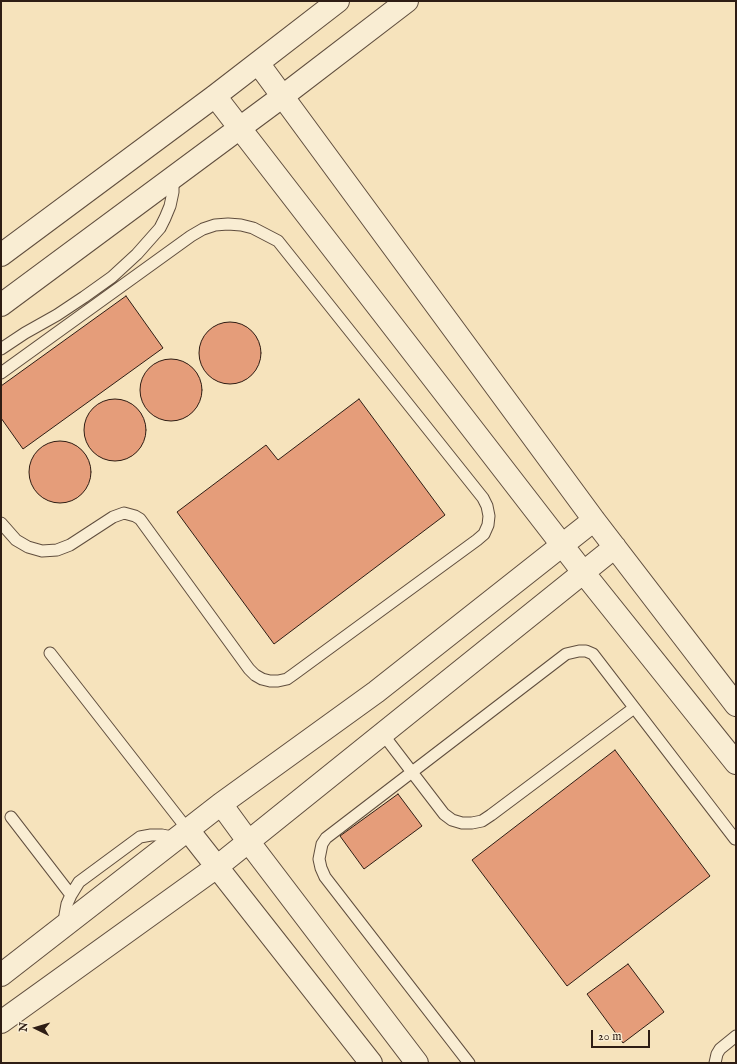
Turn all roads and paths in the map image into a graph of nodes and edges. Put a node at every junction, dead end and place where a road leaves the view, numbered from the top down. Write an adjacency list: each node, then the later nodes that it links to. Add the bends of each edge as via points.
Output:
1 (338, 1): 3 (street)
2 (407, 1): 5 (street)
3 (258, 63): 4 (street); 5 (street)
4 (215, 96): 6 (street); 9 (street)
5 (283, 96): 6 (street); 16 (street)
6 (239, 128): 7 (street); 18 (street)
7 (173, 177): 8 (lane, via 170,206 165,218 160,228); 11 (street)
8 (143, 247): 10 (lane); 12 (lane, via 112,277)
9 (1, 255)
10 (154, 262): 13 (lane); 17 (lane, via 191,236 215,225 242,225 278,241 483,498 489,516 484,534 287,679 270,681 262,679 249,669 140,519 135,516 124,513 112,517 70,545 57,550 42,551 16,540)
11 (1, 305)
12 (34, 328): 13 (lane); 14 (lane)
13 (44, 342): 15 (lane)
14 (1, 349)
15 (1, 373)
16 (594, 520): 18 (street); 19 (street)
17 (1, 523)
18 (563, 545): 20 (street); 27 (street, via 376,692)
19 (615, 547): 20 (street); 22 (street)
20 (583, 572): 24 (street); 25 (street)
21 (50, 653): 29 (lane)
22 (736, 705)
23 (634, 708): 26 (lane, via 482,821 462,823 452,820 444,814); 26 (lane, via 593,654 572,651); 30 (lane)
24 (382, 733): 26 (lane); 31 (street)
25 (736, 763)
26 (412, 772): 40 (lane, via 326,838 319,859 325,877)
27 (222, 804): 29 (street); 31 (street)
28 (11, 817): 33 (lane)
29 (183, 834): 32 (street); 33 (lane, via 140,837 79,882); 34 (street)
30 (735, 839)
31 (248, 841): 32 (street); 39 (street)
32 (218, 866): 36 (street); 38 (street)
33 (71, 894): 34 (lane, via 65,914)
34 (66, 925): 35 (street)
35 (1, 975)
36 (1, 1022)
37 (736, 1036): 41 (lane, via 720,1049)
38 (371, 1063)
39 (417, 1063)
40 (469, 1063)
41 (715, 1063)

